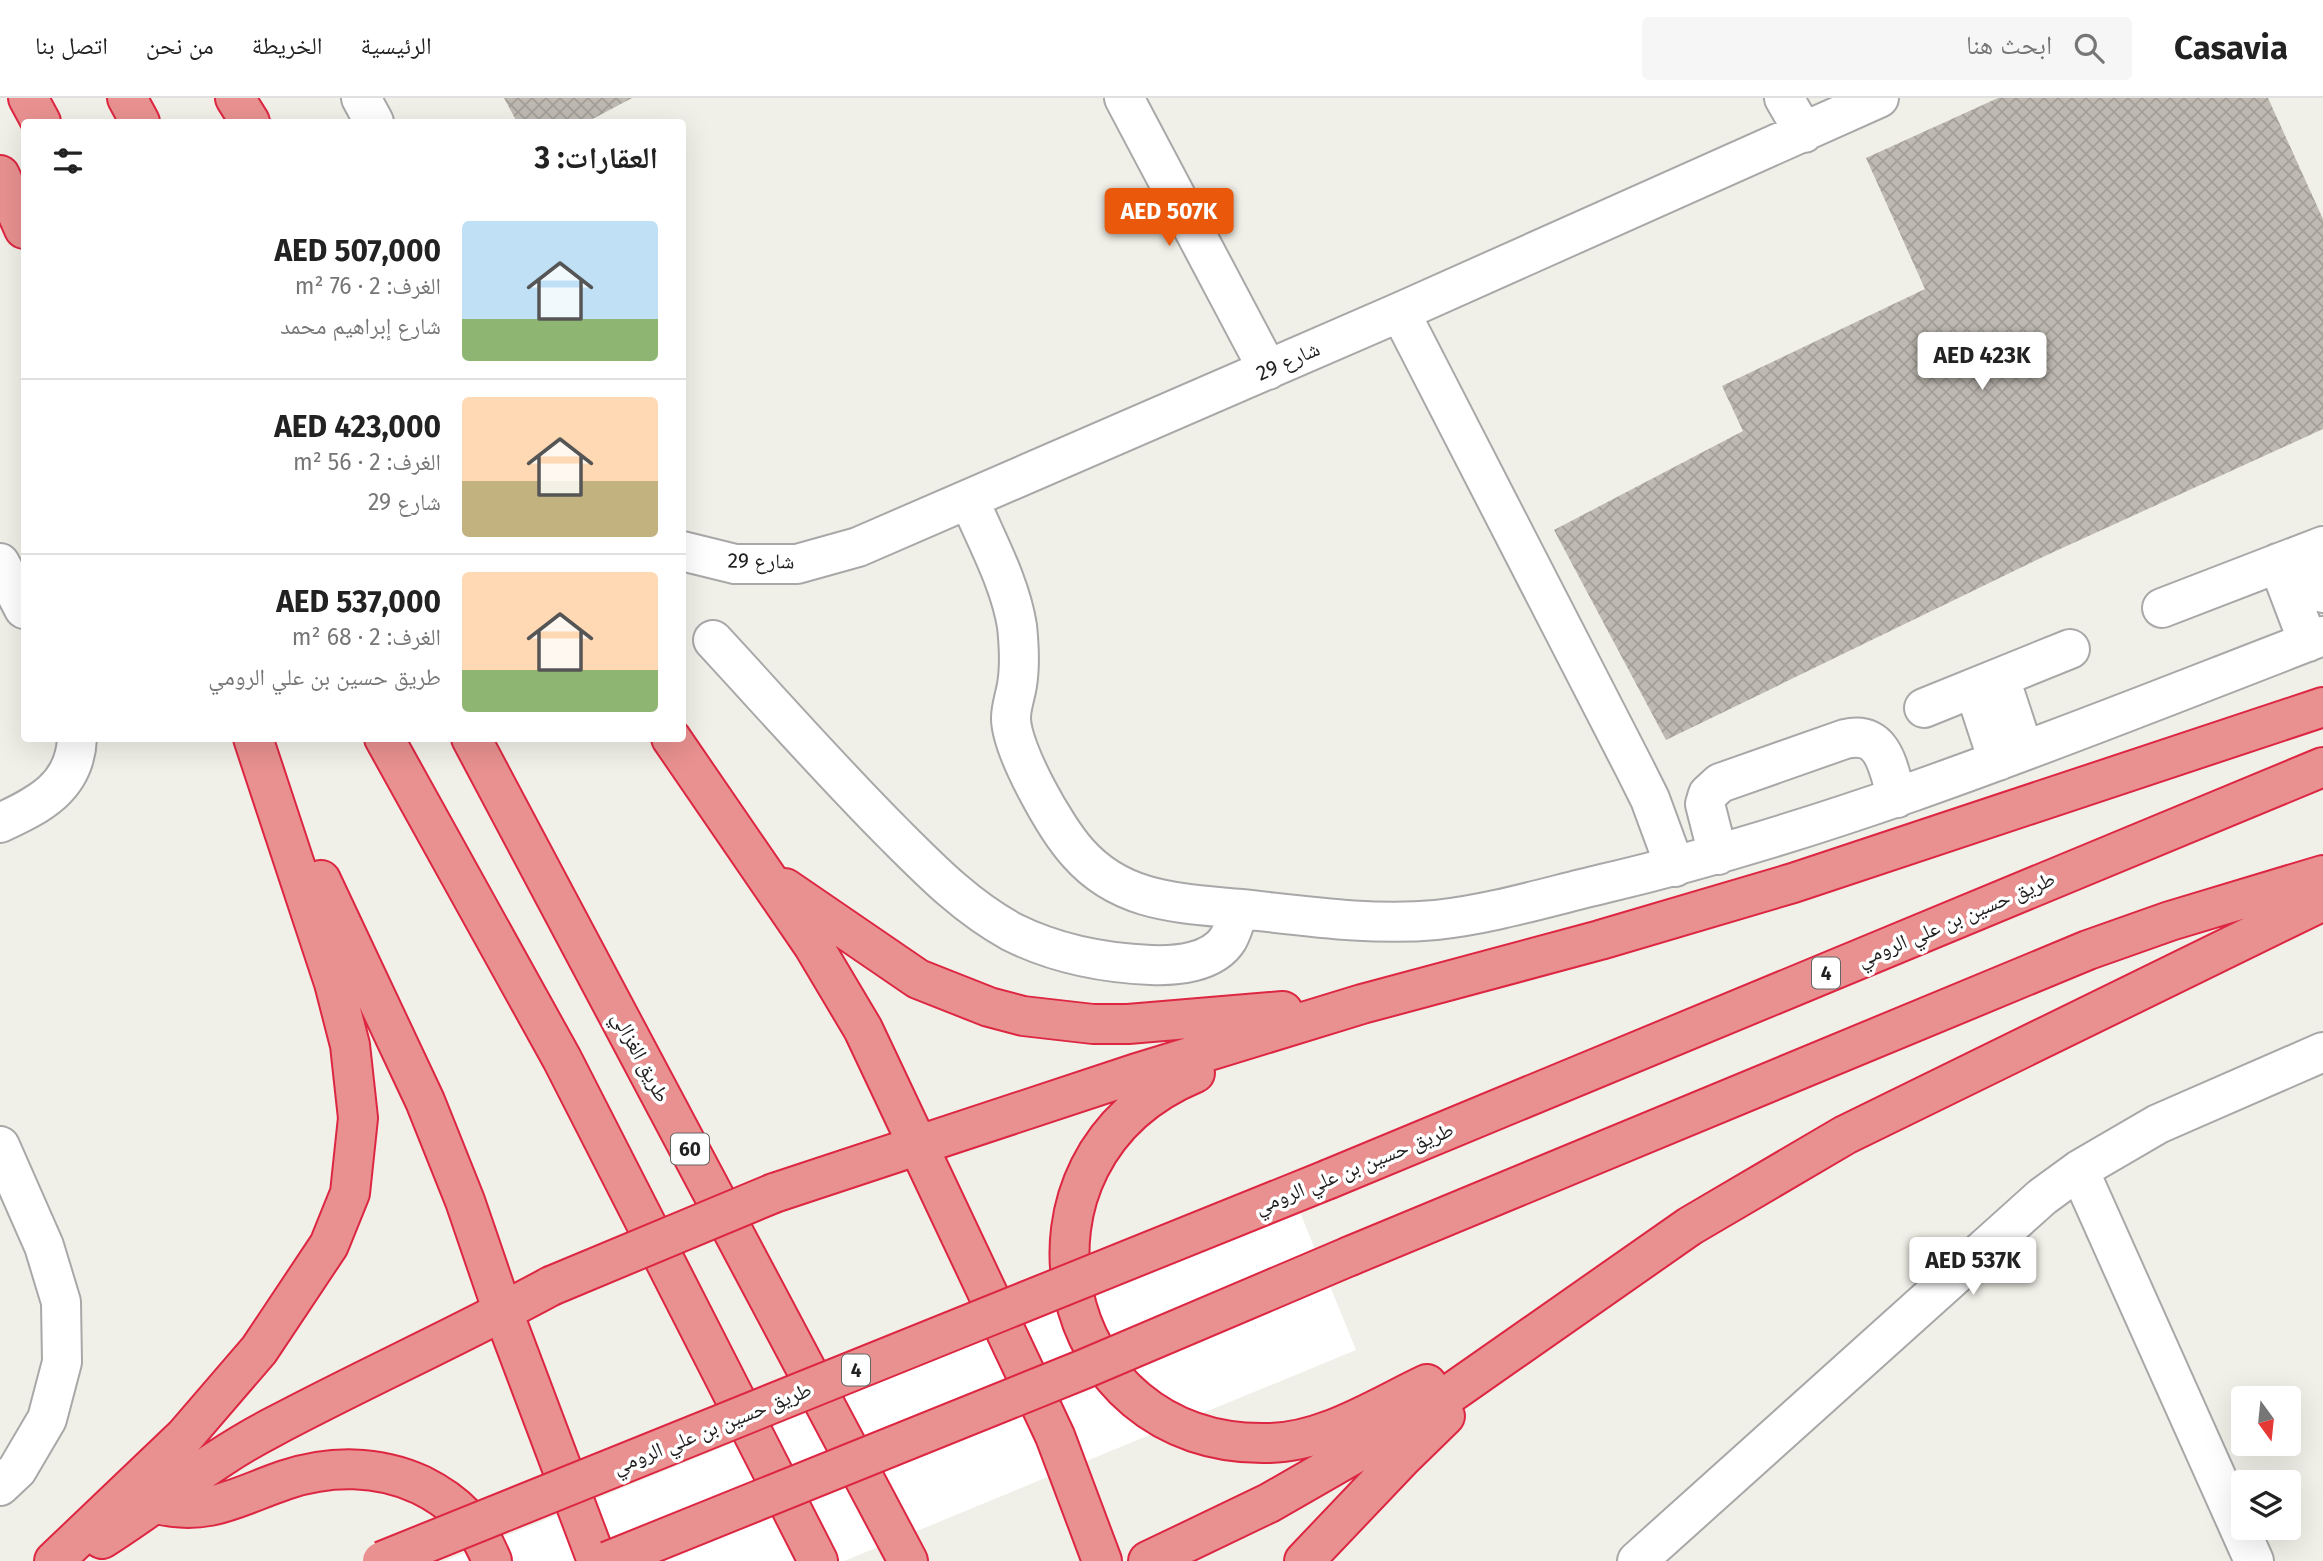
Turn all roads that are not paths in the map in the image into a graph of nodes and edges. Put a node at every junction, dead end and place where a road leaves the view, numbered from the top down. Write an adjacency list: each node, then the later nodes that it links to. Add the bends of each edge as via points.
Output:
1 (28, 98): 8 (highway)
2 (127, 98): 9 (highway)
3 (235, 98): 10 (highway)
4 (361, 98): 11 (street)
5 (1124, 98): 16 (street)
6 (1784, 98): 12 (street)
7 (1879, 98): 12 (street, شارع 29)
8 (39, 119)
9 (138, 119)
10 (248, 119)
11 (372, 119)
12 (1804, 133): 15 (street, شارع 29)
13 (0, 175): 14 (highway)
14 (21, 222)
15 (1400, 312): 16 (street, شارع 29); 41 (street, via 1634,767)
16 (1268, 370): 17 (street, شارع 29)
17 (970, 499): 18 (street, شارع 29, via 858,547 797,564 734,564); 45 (street, via 1012,601 1017,627 1013,737 1066,839 1091,867 1129,890 1170,902)
18 (686, 552)
19 (2303, 554): 21 (street); 23 (street); 24 (street)
20 (0, 563): 22 (street)
21 (2323, 593)
22 (21, 603)
23 (2162, 608)
24 (2316, 639): 36 (street)
25 (713, 640): 45 (street, via 944,884 1014,932 1101,960 1163,965 1209,956 1228,938)
26 (2070, 649): 27 (street)
27 (1987, 683): 29 (street); 36 (street)
28 (2323, 707): 46 (highway, via 1793,884)
29 (1924, 708)
30 (77, 742): 39 (street, via 65,779 44,802)
31 (255, 742): 55 (highway, via 350,1045 358,1118 350,1193 329,1245 259,1350 185,1436)
32 (256, 742): 51 (highway, via 425,1101)
33 (386, 742): 61 (highway, via 562,1059)
34 (473, 742): 62 (highway, طريق الغزالي / 60)
35 (674, 742): 42 (highway)
36 (2011, 756): 38 (street)
37 (2323, 767): 57 (highway, طريق حسين بن علي الرومي / 4, bridge, via 1329,1179)
38 (1897, 798): 40 (street); 40 (street, via 1878,746 1857,736 1845,739 1713,788 1705,804)
39 (0, 823)
40 (1718, 855): 41 (street)
41 (1675, 867): 45 (street, via 1437,920 1355,922)
42 (766, 875): 46 (highway, via 918,979 1023,1016 1128,1024); 48 (highway, via 863,1029)
43 (2323, 875): 60 (highway, bridge, via 2170,920 2088,950)
44 (2323, 901): 52 (highway, via 1845,1135 1690,1226)
45 (1238, 909)
46 (1362, 1004): 48 (highway); 52 (highway, via 1169,1084 1144,1101 1102,1145 1076,1199 1070,1229 1072,1290 1093,1346 1131,1393 1181,1427 1210,1437 1270,1443 1301,1440 1330,1430)
47 (2323, 1052): 50 (street, via 2158,1124)
48 (919, 1145): 51 (highway, bridge, via 774,1192 551,1286); 63 (highway, via 1055,1436)
49 (0, 1146): 53 (street, via 44,1245 61,1302 62,1362 47,1419 17,1470)
50 (2078, 1170): 66 (street, via 2008,1225); 67 (street)
51 (503, 1312): 54 (highway, via 269,1429); 59 (highway)
52 (1543, 1328): 64 (highway, via 1363,1449 1269,1503); 65 (highway, via 1402,1458)
53 (0, 1486)
54 (157, 1504): 56 (highway); 58 (highway, via 194,1510 321,1471 380,1471 435,1492 458,1509 473,1524)
55 (54, 1561)
56 (68, 1561)
57 (382, 1561)
58 (492, 1561)
59 (597, 1561)
60 (608, 1561)
61 (818, 1561)
62 (908, 1561)
63 (1102, 1561)
64 (1148, 1561)
65 (1304, 1561)
66 (1637, 1561)
67 (2254, 1561)

